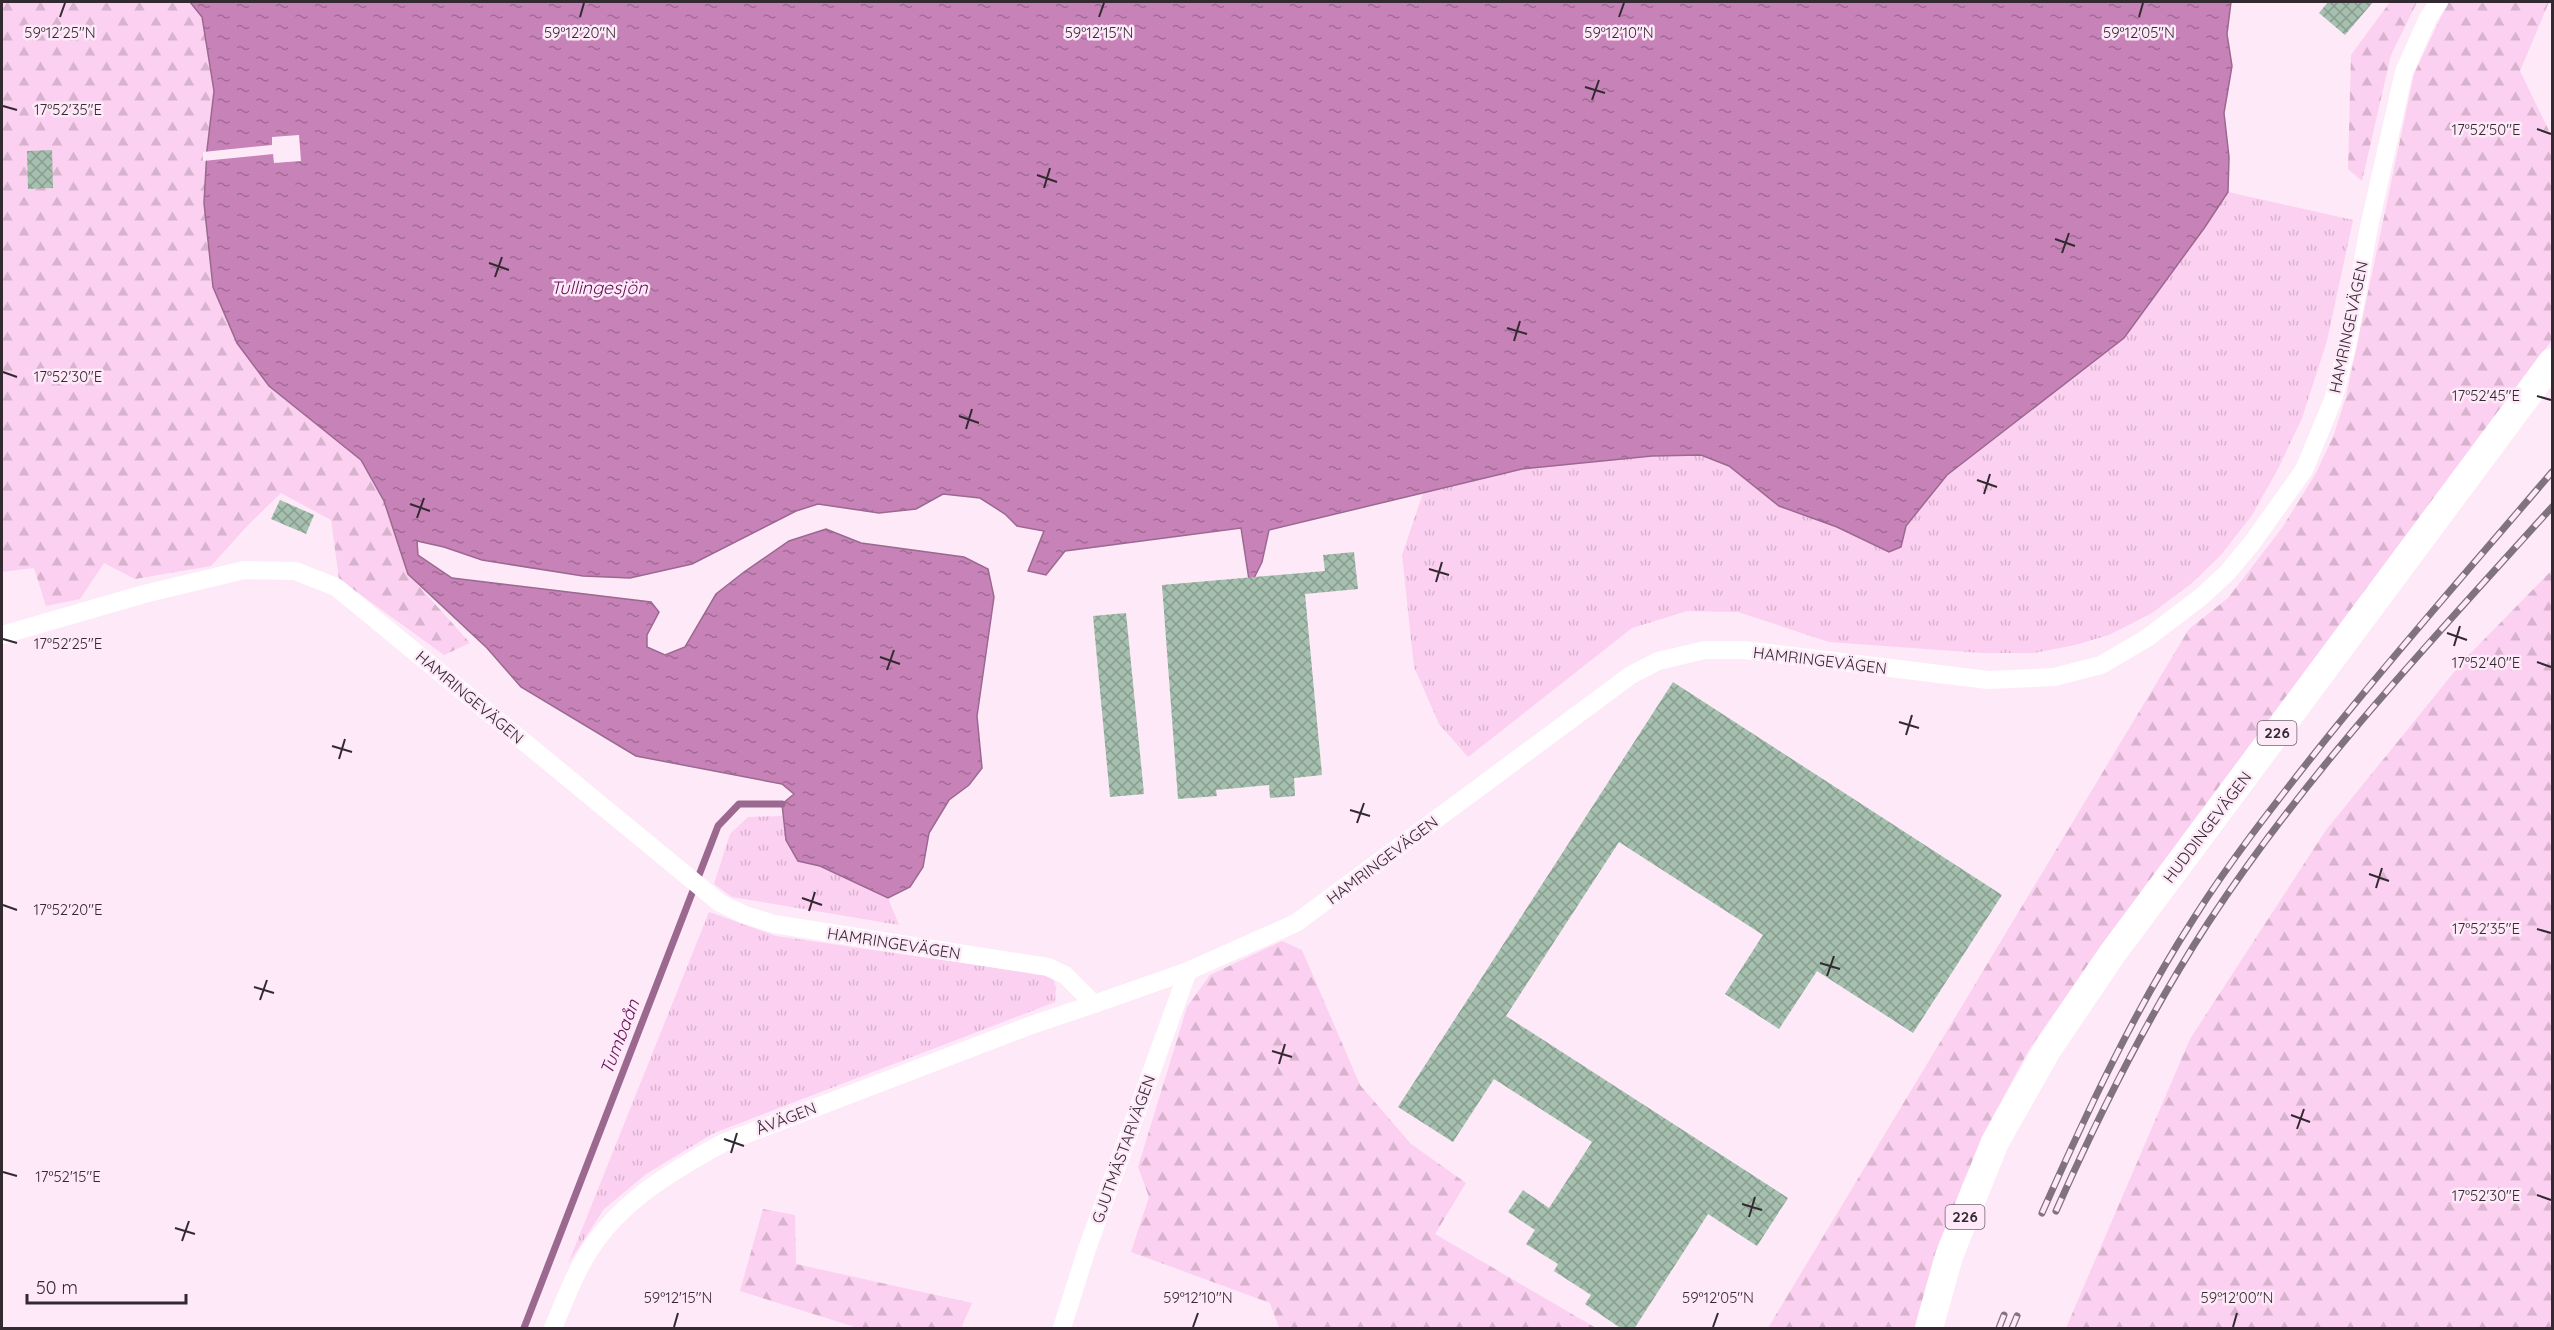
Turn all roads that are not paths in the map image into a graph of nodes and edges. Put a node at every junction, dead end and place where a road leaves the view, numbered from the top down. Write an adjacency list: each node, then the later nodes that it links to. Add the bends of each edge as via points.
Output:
1 (2439, 2): 4 (street, HAMRINGEVÄGEN, via 2404,72 2348,343 2333,400 2304,470 2227,573 2175,617 2101,665 2054,677 1988,680 1744,650 1705,650 1658,661 1631,675 1296,923)
2 (2553, 362): 8 (main road, HUDDINGEVÄGEN / 226, via 2112,954 2047,1050 1995,1142 1950,1256)
3 (2, 635): 5 (street, HAMRINGEVÄGEN, via 244,570 295,571 336,587 720,903 774,924 1048,967 1065,975)
4 (1188, 971): 5 (street, HAMRINGEVÄGEN); 7 (street, GJUTMÄSTARVÄGEN)
5 (1094, 1004): 6 (street, ÅVÄGEN, via 723,1143 682,1165 653,1183 610,1223 581,1263)
6 (553, 1329)
7 (1062, 1329)
8 (1929, 1329)

